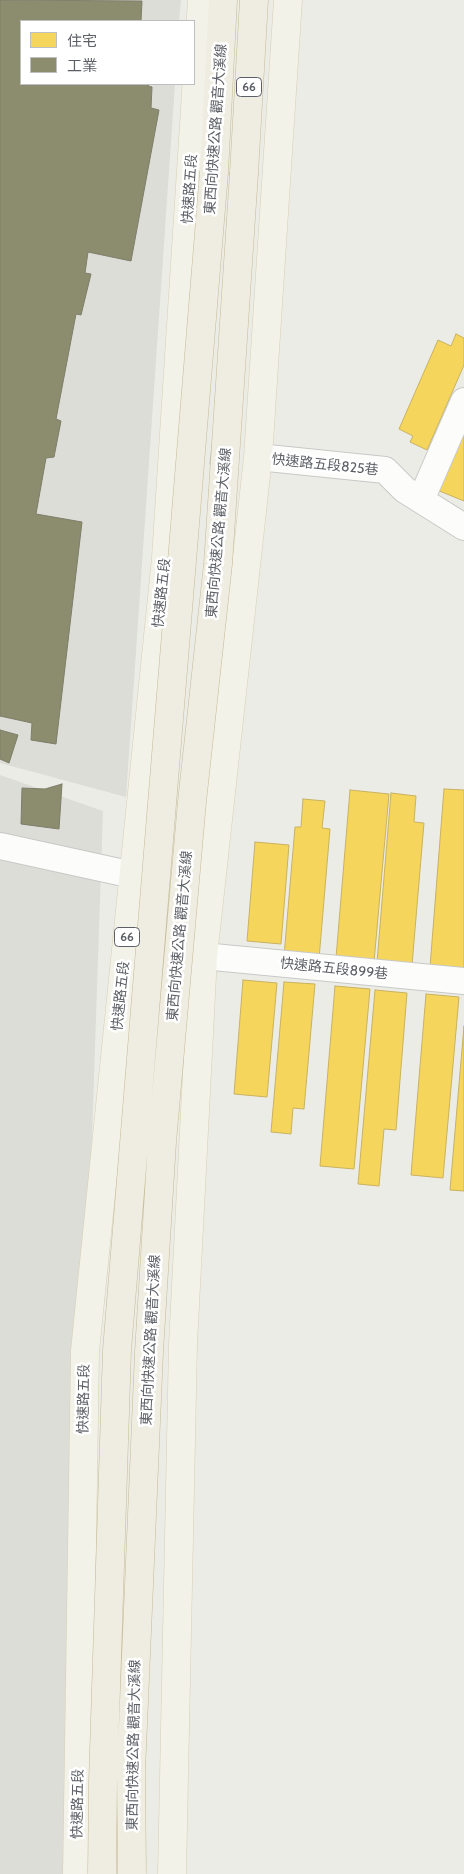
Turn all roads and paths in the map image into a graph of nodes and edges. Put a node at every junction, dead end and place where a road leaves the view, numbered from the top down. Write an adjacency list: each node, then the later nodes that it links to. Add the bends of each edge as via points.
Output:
1 (202, 0): 10 (main road, 快速路五段 / 66, via 166,558)
2 (224, 0): 14 (highway, 東西向快速公路 觀音大溪線 / 66, bridge, via 214,172 117,1350 102,1781)
3 (254, 0): 15 (highway, 東西向快速公路 觀音大溪線 / 66, bridge, via 218,564 192,802 162,1142 149,1352 131,1771)
4 (288, 0): 6 (main road, 66)
5 (464, 401): 7 (street)
6 (258, 457): 7 (street, 快速路五段825巷, via 385,470 405,490); 11 (main road, 66)
7 (422, 500): 8 (street, 快速路五段825巷)
8 (464, 527)
9 (0, 846): 10 (street)
10 (133, 875): 13 (main road, 快速路五段 / 66, via 85,1351)
11 (203, 956): 12 (street, 快速路五段899巷); 16 (main road, 66, via 183,1344)
12 (464, 981)
13 (77, 1874)
14 (102, 1874)
15 (132, 1874)
16 (172, 1874)

